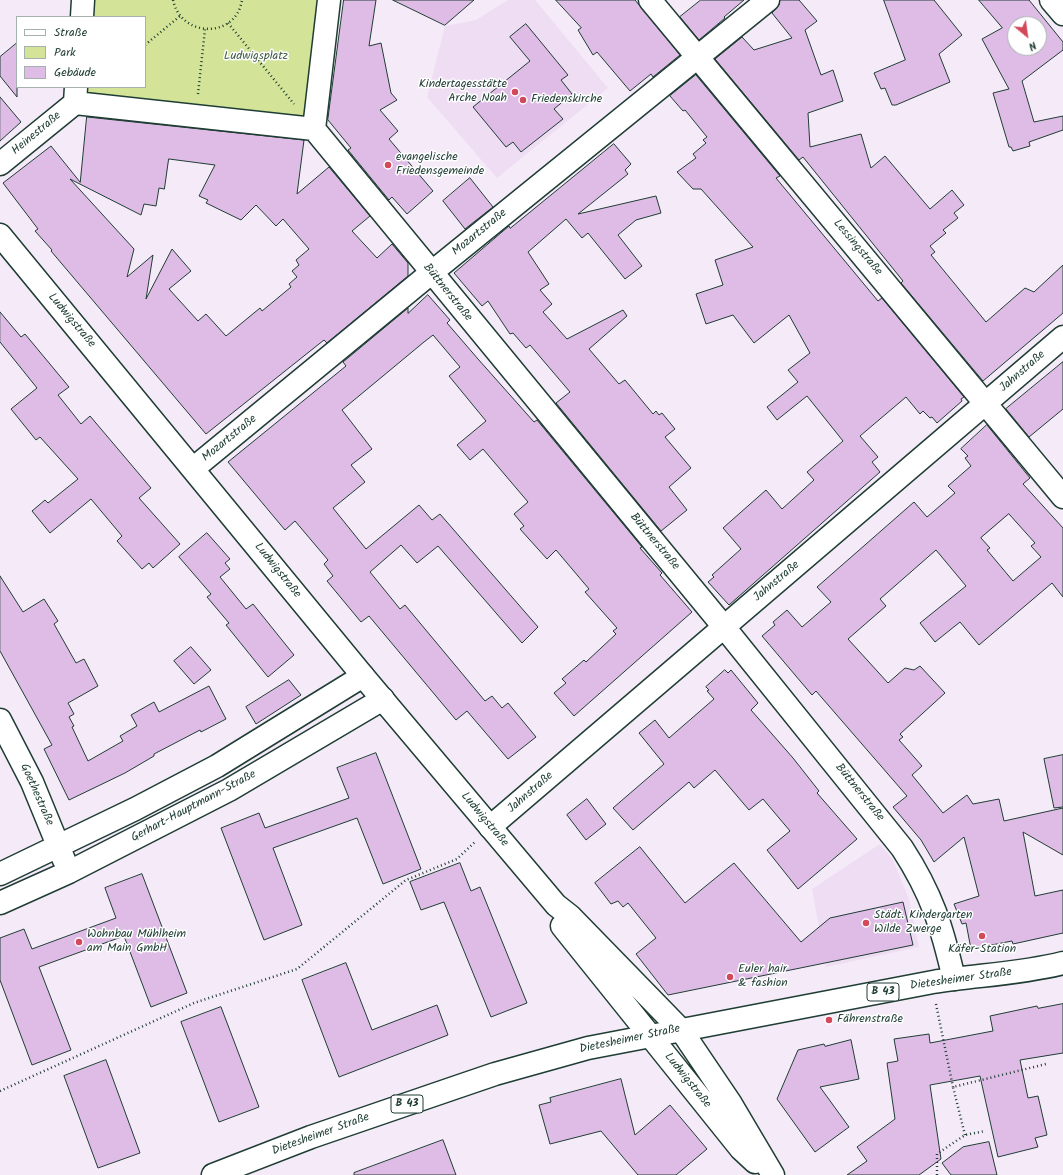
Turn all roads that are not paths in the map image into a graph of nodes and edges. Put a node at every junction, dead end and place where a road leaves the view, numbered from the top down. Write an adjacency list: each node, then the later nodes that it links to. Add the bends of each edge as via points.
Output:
1 (83, 0): 7 (street)
2 (329, 0): 10 (street)
3 (650, 0): 8 (street, Lessingstraße)
4 (768, 0): 8 (street, Mozartstraße)
5 (1051, 0): 6 (street)
6 (1063, 14)
7 (82, 16)
8 (698, 57): 13 (street, Mozartstraße); 15 (street, Lessingstraße)
9 (76, 95): 10 (street); 11 (street, Heinestraße)
10 (314, 129): 13 (street, Büttnerstraße)
11 (0, 164)
12 (0, 235): 16 (street, Ludwigstraße)
13 (431, 273): 16 (street, Mozartstraße); 18 (street, Büttnerstraße)
14 (1063, 337): 15 (street, Jahnstraße)
15 (986, 403): 17 (street, Lessingstraße); 18 (street, Jahnstraße)
16 (194, 468): 19 (street, Ludwigstraße)
17 (1063, 497)
18 (724, 627): 22 (street, Jahnstraße); 29 (street, Büttnerstraße, via 902,848 917,871 935,908)
19 (363, 676): 20 (street, Ludwigstraße); 23 (street, via 217,766)
20 (383, 699): 22 (street, Ludwigstraße); 24 (street, Gerhart-Hauptmann-Straße, via 229,790)
21 (0, 720): 23 (street, Goethestraße, via 32,782)
22 (490, 827): 27 (street, Ludwigstraße)
23 (59, 847): 24 (street, Goethestraße); 25 (street)
24 (69, 872): 26 (street, Gerhart-Hauptmann-Straße)
25 (0, 874)
26 (0, 903)
27 (556, 905): 30 (street, Ludwigstraße, via 570,916); 31 (street, Ludwigstraße, via 561,924)
28 (1063, 964): 29 (street, Dietesheimer Straße / B 43)
29 (954, 979): 30 (street, Dietesheimer Straße / B 43)
30 (681, 1030): 31 (street, Dietesheimer Straße / B 43); 34 (street, via 731,1104)
31 (650, 1036): 32 (street, Dietesheimer Straße / B 43, via 588,1048 495,1074 311,1137); 33 (street, Ludwigstraße, via 741,1149)
32 (212, 1175)
33 (769, 1175)
34 (773, 1175)

